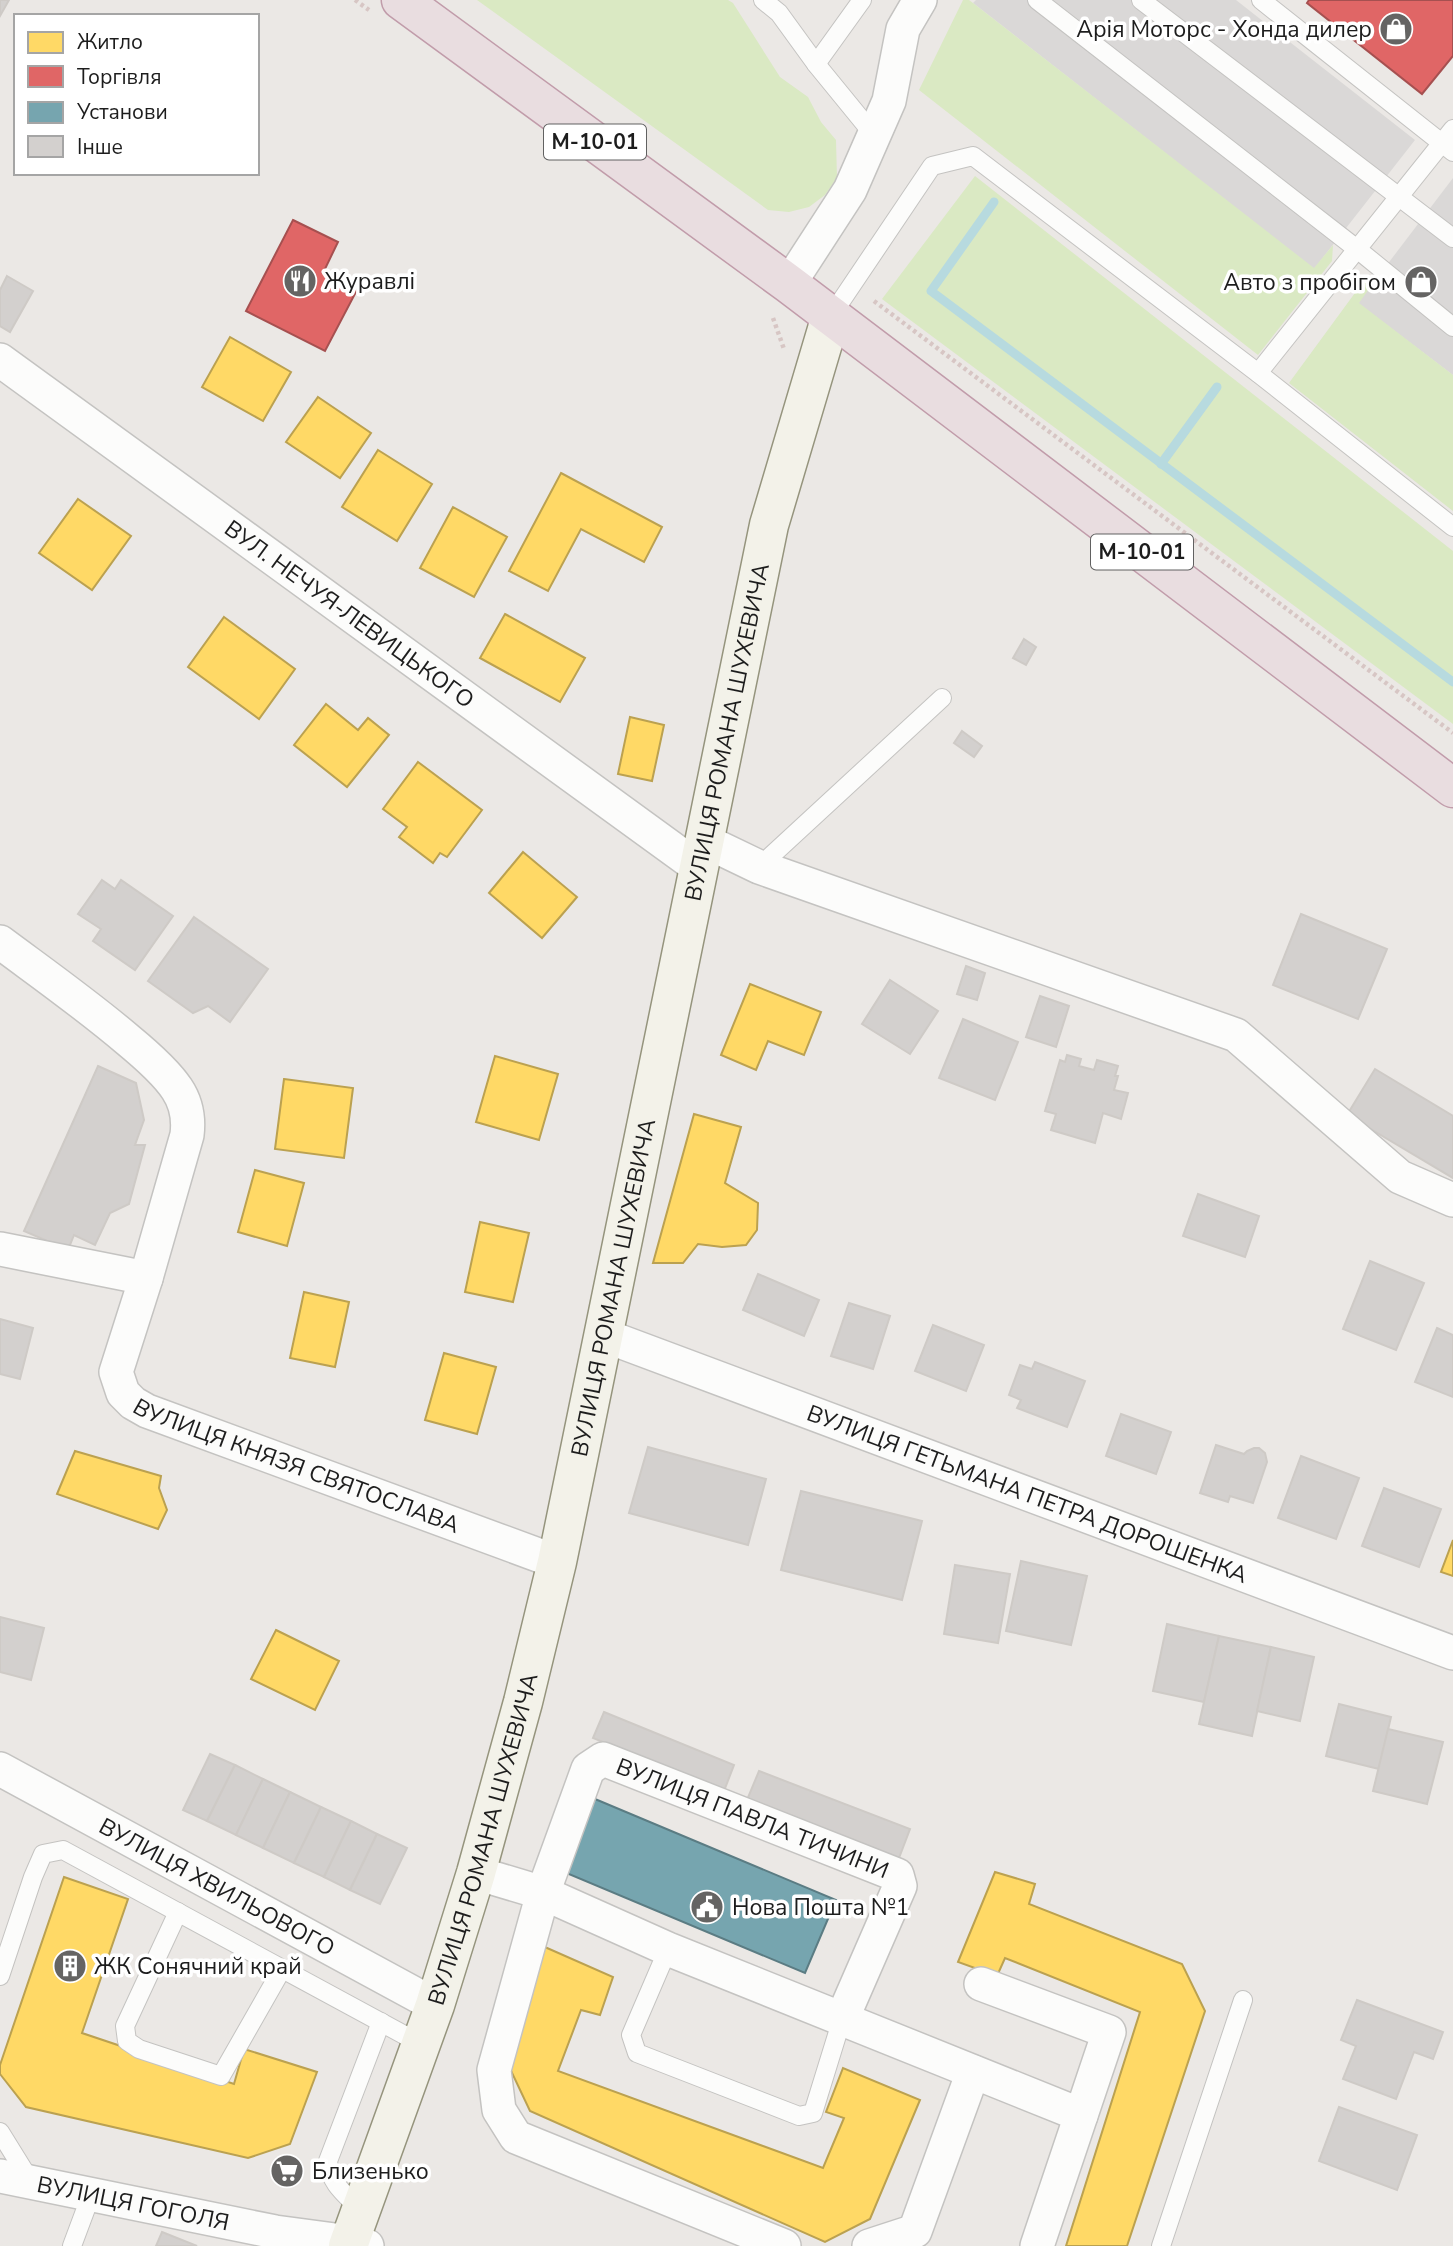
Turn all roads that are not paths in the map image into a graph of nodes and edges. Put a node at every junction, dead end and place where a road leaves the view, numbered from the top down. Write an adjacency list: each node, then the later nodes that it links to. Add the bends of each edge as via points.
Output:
1 (763, 0): 8 (lane, via 779,13)
2 (862, 0): 8 (lane)
3 (919, 0): 10 (street, via 903,29 889,101)
4 (1037, 0): 14 (lane)
5 (1141, 0): 12 (lane)
6 (1261, 0): 11 (lane)
7 (389, 8): 15 (highway, М-10-01)
8 (816, 64): 10 (lane)
9 (1453, 129): 11 (lane)
10 (874, 135): 15 (street, via 850,190)
11 (1447, 147): 12 (lane)
12 (1399, 197): 13 (lane); 14 (lane)
13 (1453, 238)
14 (1357, 249): 17 (lane); 19 (lane)
15 (778, 296): 16 (highway, М-10-01)
16 (831, 316): 19 (lane, via 932,166 973,156); 22 (highway, М-10-01); 23 (main road, ВУЛИЦЯ РОМАНА ШУХЕВИЧА, via 769,525)
17 (1453, 327)
18 (0, 360): 23 (street, ВУЛ. НЕЧУЯ-ЛЕВИЦЬКОГО)
19 (1258, 373): 20 (lane)
20 (1453, 527)
21 (942, 698): 24 (lane)
22 (1453, 788)
23 (702, 855): 24 (street, ВУЛ. НЕЧУЯ-ЛЕВИЦЬКОГО); 29 (main road, ВУЛИЦЯ РОМАНА ШУХЕВИЧА)
24 (759, 867): 26 (street, ВУЛ. НЕЧУЯ-ЛЕВИЦЬКОГО, via 1236,1035 1400,1177)
25 (0, 942): 28 (street, ВУЛИЦЯ КНЯЗЯ СВЯТОСЛАВА, via 146,1055 177,1089 186,1107 187,1135)
26 (1453, 1200)
27 (0, 1249): 28 (street)
28 (146, 1278): 30 (street, ВУЛИЦЯ КНЯЗЯ СВЯТОСЛАВА, via 116,1372 123,1393 133,1403)
29 (603, 1335): 30 (main road, ВУЛИЦЯ РОМАНА ШУХЕВИЧА); 31 (street, ВУЛИЦЯ ГЕТЬМАНА ПЕТРА ДОРОШЕНКА)
30 (557, 1562): 33 (main road, ВУЛИЦЯ РОМАНА ШУХЕВИЧА)
31 (1453, 1653)
32 (0, 1769): 41 (street, ВУЛИЦЯ ХВИЛЬОВОГО)
33 (476, 1873): 34 (street); 41 (main road, ВУЛИЦЯ РОМАНА ШУХЕВИЧА)
34 (543, 1893): 36 (street); 42 (street, ВУЛИЦЯ ПАВЛА ТИЧИНИ, via 588,1769 603,1759 897,1875 900,1886); 52 (street, ВУЛИЦЯ ПАВЛА ТИЧИНИ, via 494,2070 499,2110 516,2137)
35 (178, 1912): 37 (lane); 37 (lane, via 125,2026 127,2040 139,2049 221,2076); 38 (lane, via 63,1850 43,1854)
36 (668, 1949): 42 (street); 42 (lane, via 631,2035 637,2053 799,2116 813,2113)
37 (282, 1969): 43 (lane)
38 (0, 1976)
39 (981, 1984): 46 (street, via 1109,2032)
40 (1243, 2000): 56 (lane)
41 (435, 2005): 44 (main road, ВУЛИЦЯ РОМАНА ШУХЕВИЧА)
42 (842, 2019): 45 (street)
43 (381, 2022): 44 (lane); 51 (lane, via 328,2161 329,2174)
44 (421, 2044): 51 (main road, ВУЛИЦЯ РОМАНА ШУХЕВИЧА)
45 (972, 2072): 46 (street); 54 (street, via 915,2231)
46 (1080, 2115): 55 (street)
47 (0, 2132): 49 (lane)
48 (0, 2176): 49 (street, ВУЛИЦЯ ГОГОЛЯ)
49 (32, 2183): 50 (street, ВУЛИЦЯ ГОГОЛЯ)
50 (91, 2195): 51 (street, ВУЛИЦЯ ГОГОЛЯ, via 275,2232); 53 (lane)
51 (356, 2236)
52 (781, 2245)
53 (72, 2246)
54 (869, 2246)
55 (1037, 2246)
56 (1161, 2246)

